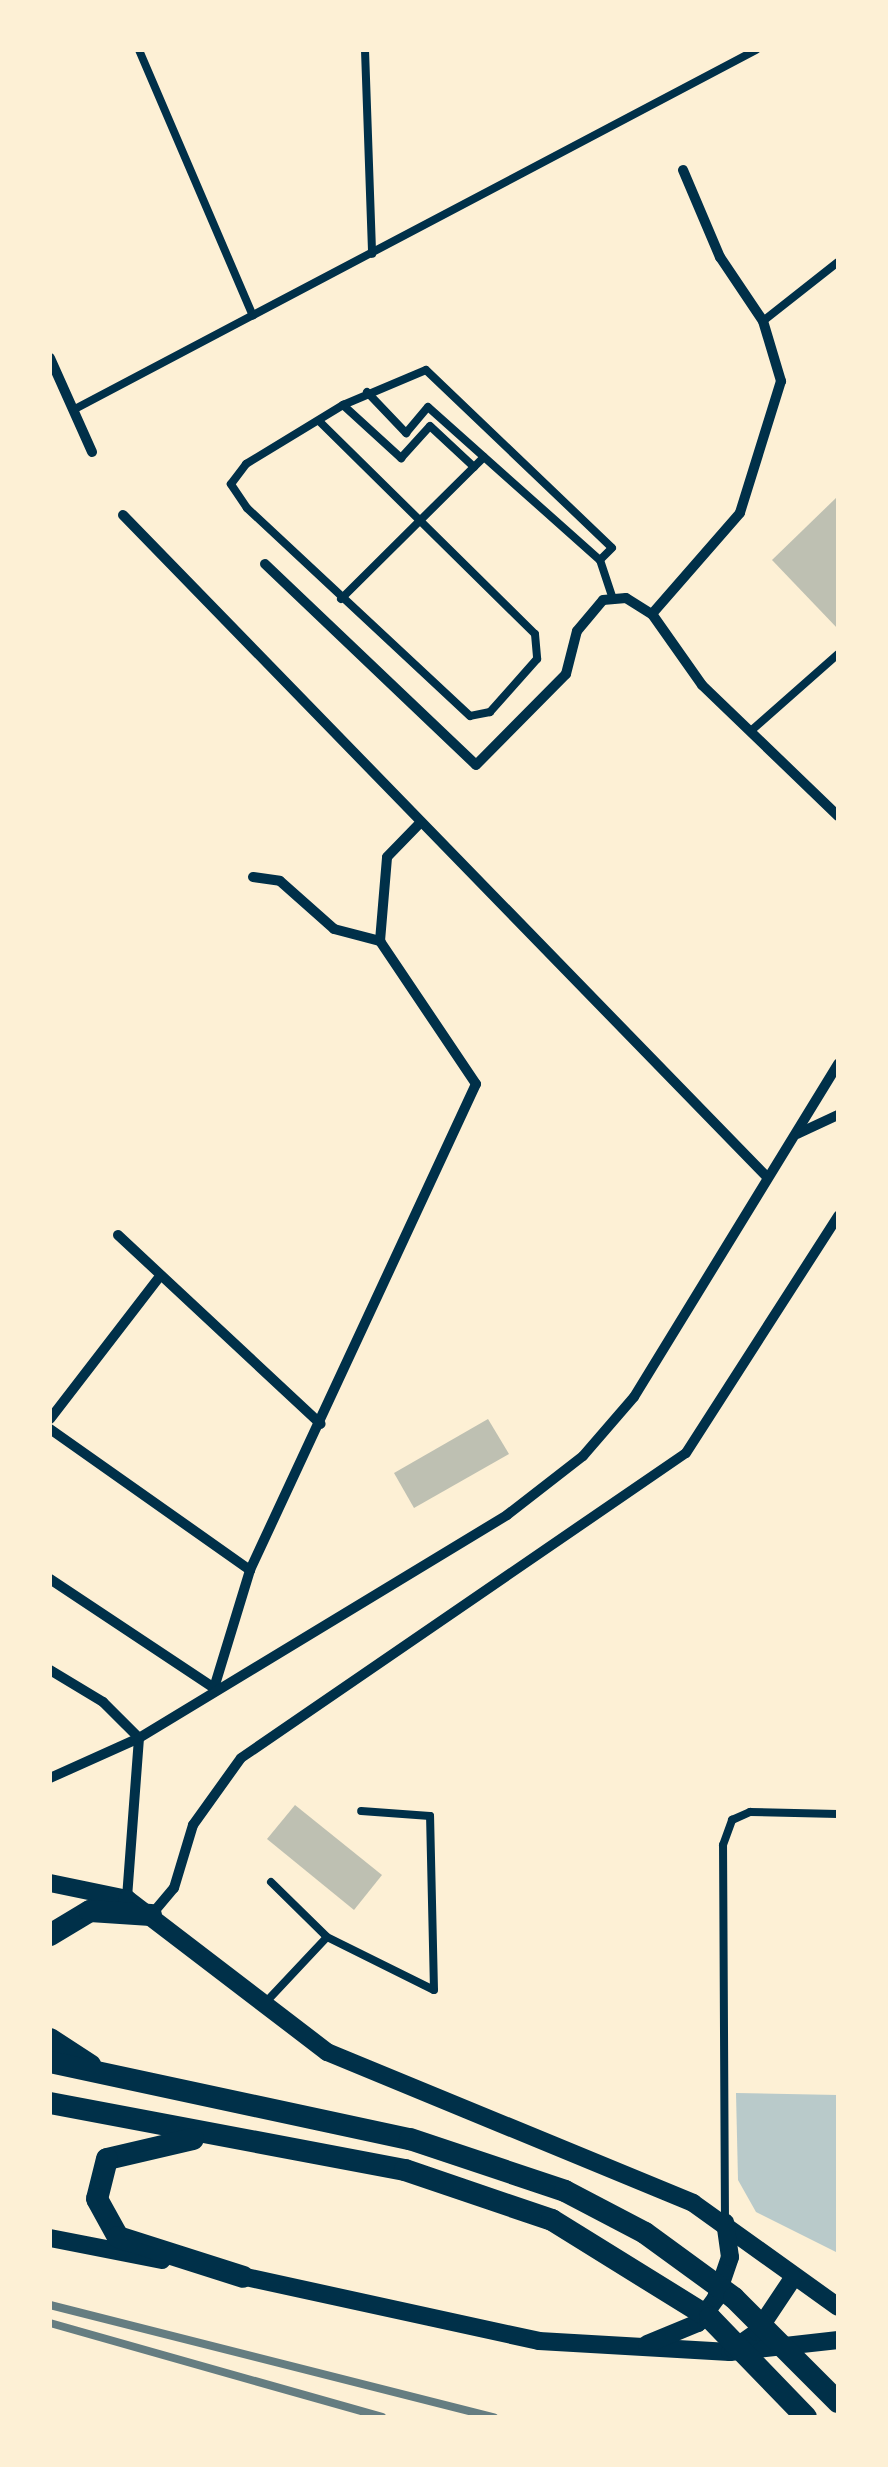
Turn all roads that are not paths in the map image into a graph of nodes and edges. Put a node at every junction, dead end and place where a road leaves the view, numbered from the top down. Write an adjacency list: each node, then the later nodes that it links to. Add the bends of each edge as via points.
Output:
1 (139, 50): 7 (lane)
2 (366, 50): 5 (lane)
3 (756, 50): 5 (lane)
4 (683, 170): 8 (street, via 720,257)
5 (372, 254): 7 (lane)
6 (838, 262): 8 (lane)
7 (252, 316): 12 (lane)
8 (763, 321): 23 (street, via 780,381 740,513)
9 (50, 358): 12 (street)
10 (367, 392): 11 (lane); 15 (lane, via 406,433 428,407); 19 (lane, via 426,370 612,548)
11 (343, 404): 13 (lane); 16 (lane, via 401,458 430,426)
12 (73, 410): 14 (street)
13 (319, 421): 18 (lane); 21 (lane, via 246,464 231,484)
14 (92, 452)
15 (484, 456): 16 (lane); 19 (lane)
16 (474, 467): 18 (lane)
17 (123, 515): 27 (street)
18 (420, 520): 21 (lane); 21 (lane, via 540,645 490,712 462,712)
19 (600, 560): 22 (lane)
20 (265, 564): 22 (street, via 476,765 566,674 577,632)
21 (341, 599)
22 (614, 599): 23 (street)
23 (652, 614): 25 (street, via 702,685)
24 (838, 654): 25 (lane)
25 (753, 729): 26 (street)
26 (838, 816)
27 (418, 825): 29 (street, via 386,856); 33 (street)
28 (253, 877): 29 (street, via 280,881 334,928)
29 (380, 941): 38 (street, via 476,1084)
30 (838, 1064): 32 (street)
31 (838, 1115): 32 (street)
32 (796, 1134): 33 (street)
33 (767, 1177): 43 (street, via 634,1397 583,1456 507,1515)
34 (838, 1216): 51 (street, via 686,1453 642,1492 363,1667 241,1758 193,1826 174,1888)
35 (118, 1235): 36 (street)
36 (158, 1279): 37 (street); 38 (street)
37 (50, 1419)
38 (320, 1424): 40 (street)
39 (50, 1428): 40 (street)
40 (250, 1570): 43 (street)
41 (50, 1578): 43 (street)
42 (50, 1670): 44 (street, via 103,1702)
43 (214, 1688): 44 (street)
44 (139, 1738): 45 (street); 50 (street)
45 (50, 1778)
46 (362, 1812): 53 (lane, via 430,1816 434,1990)
47 (838, 1814): 60 (lane, via 750,1812 732,1820 724,1845)
48 (271, 1882): 53 (lane)
49 (50, 1884): 50 (street)
50 (120, 1895): 51 (street)
51 (152, 1915): 52 (main road, via 90,1911); 54 (street, via 165,1936)
52 (50, 1935)
53 (327, 1936): 54 (lane)
54 (260, 2008): 60 (street, via 327,2052)
55 (50, 2039): 57 (main road)
56 (50, 2062): 57 (main road)
57 (102, 2072): 70 (main road, via 410,2139 565,2191 645,2233 734,2298)
58 (50, 2103): 59 (main road)
59 (229, 2137): 64 (main road, via 127,2148 107,2159 97,2199 118,2237); 71 (main road, via 405,2170 552,2220 630,2260 710,2318)
60 (725, 2222): 65 (street); 68 (street, via 730,2257 716,2298 698,2323)
61 (50, 2225): 63 (street)
62 (50, 2238): 63 (street)
63 (85, 2245): 64 (street)
64 (243, 2276): 68 (street, via 538,2341)
65 (794, 2278): 66 (street); 69 (street, via 758,2332)
66 (838, 2307)
67 (838, 2340): 69 (street)
68 (644, 2346): 69 (street)
69 (730, 2352)
70 (838, 2402)
71 (806, 2417)

